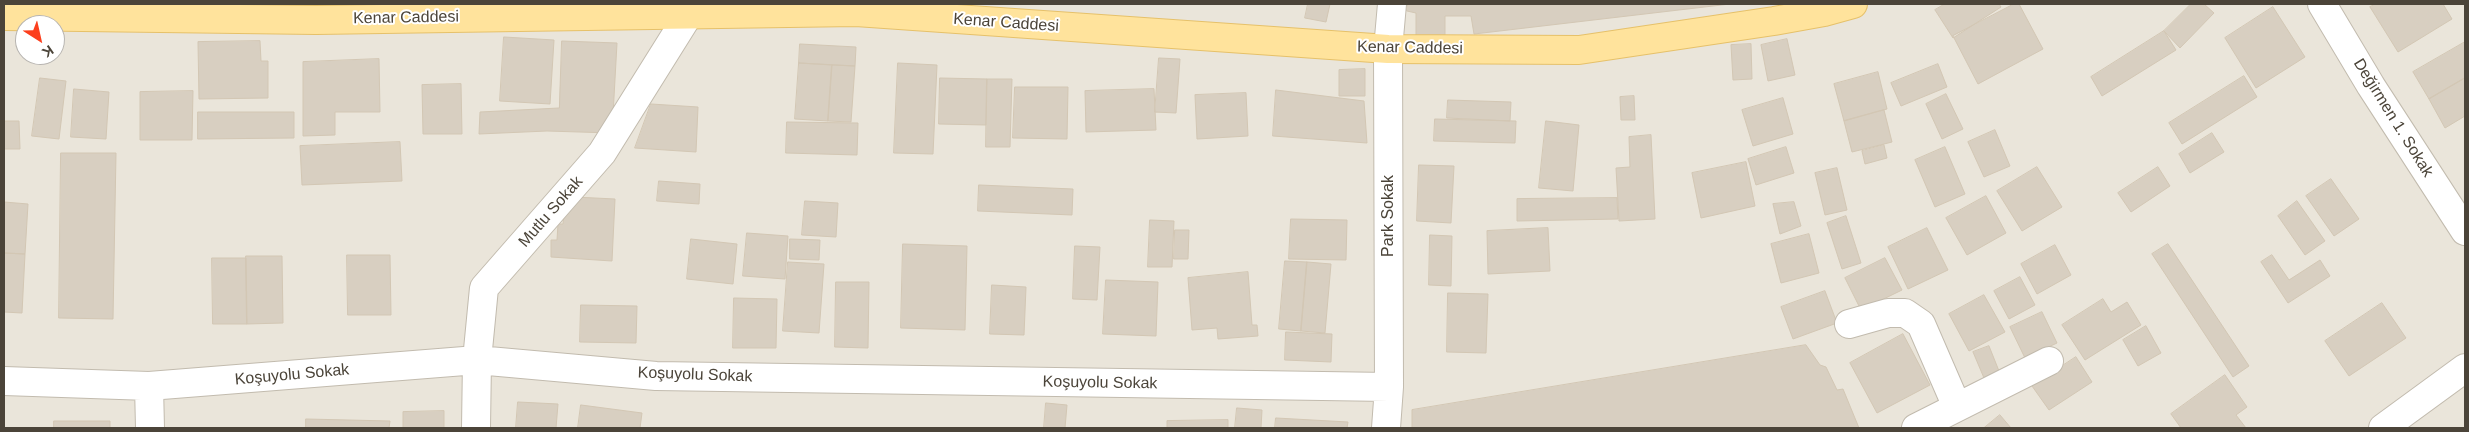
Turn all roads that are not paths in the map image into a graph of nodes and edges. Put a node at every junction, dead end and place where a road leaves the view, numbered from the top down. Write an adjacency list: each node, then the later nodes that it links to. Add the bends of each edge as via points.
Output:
1 (1392, 4): 9 (street, Park Sokak)
2 (1853, 4): 9 (main road, Kenar Caddesi, via 1774,21 1579,50)
3 (2322, 4): 10 (street, Değirmen 1. Sokak)
4 (857, 8): 7 (main road, Kenar Caddesi); 9 (main road, Kenar Caddesi)
5 (63, 10): 6 (main road, Kenar Caddesi); 8 (main road, Kenar Caddesi)
6 (315, 12): 7 (main road, Kenar Caddesi)
7 (689, 14): 12 (street, Mutlu Sokak, via 602,153 484,288)
8 (4, 16)
9 (1388, 49): 17 (street, Park Sokak)
10 (2465, 231)
11 (1849, 324): 18 (street, via 1888,313 1905,313 1921,324)
12 (477, 360): 16 (street, Koşuyolu Sokak); 17 (street, Koşuyolu Sokak, via 656,376); 20 (street, Mutlu Sokak)
13 (2049, 361): 18 (street)
14 (2465, 368): 23 (street)
15 (4, 381): 16 (street, Koşuyolu Sokak)
16 (149, 386): 19 (street)
17 (1389, 387): 21 (street, Park Sokak)
18 (1957, 407): 22 (street)
19 (150, 428)
20 (476, 428)
21 (1386, 428)
22 (1916, 428)
23 (2383, 428)

